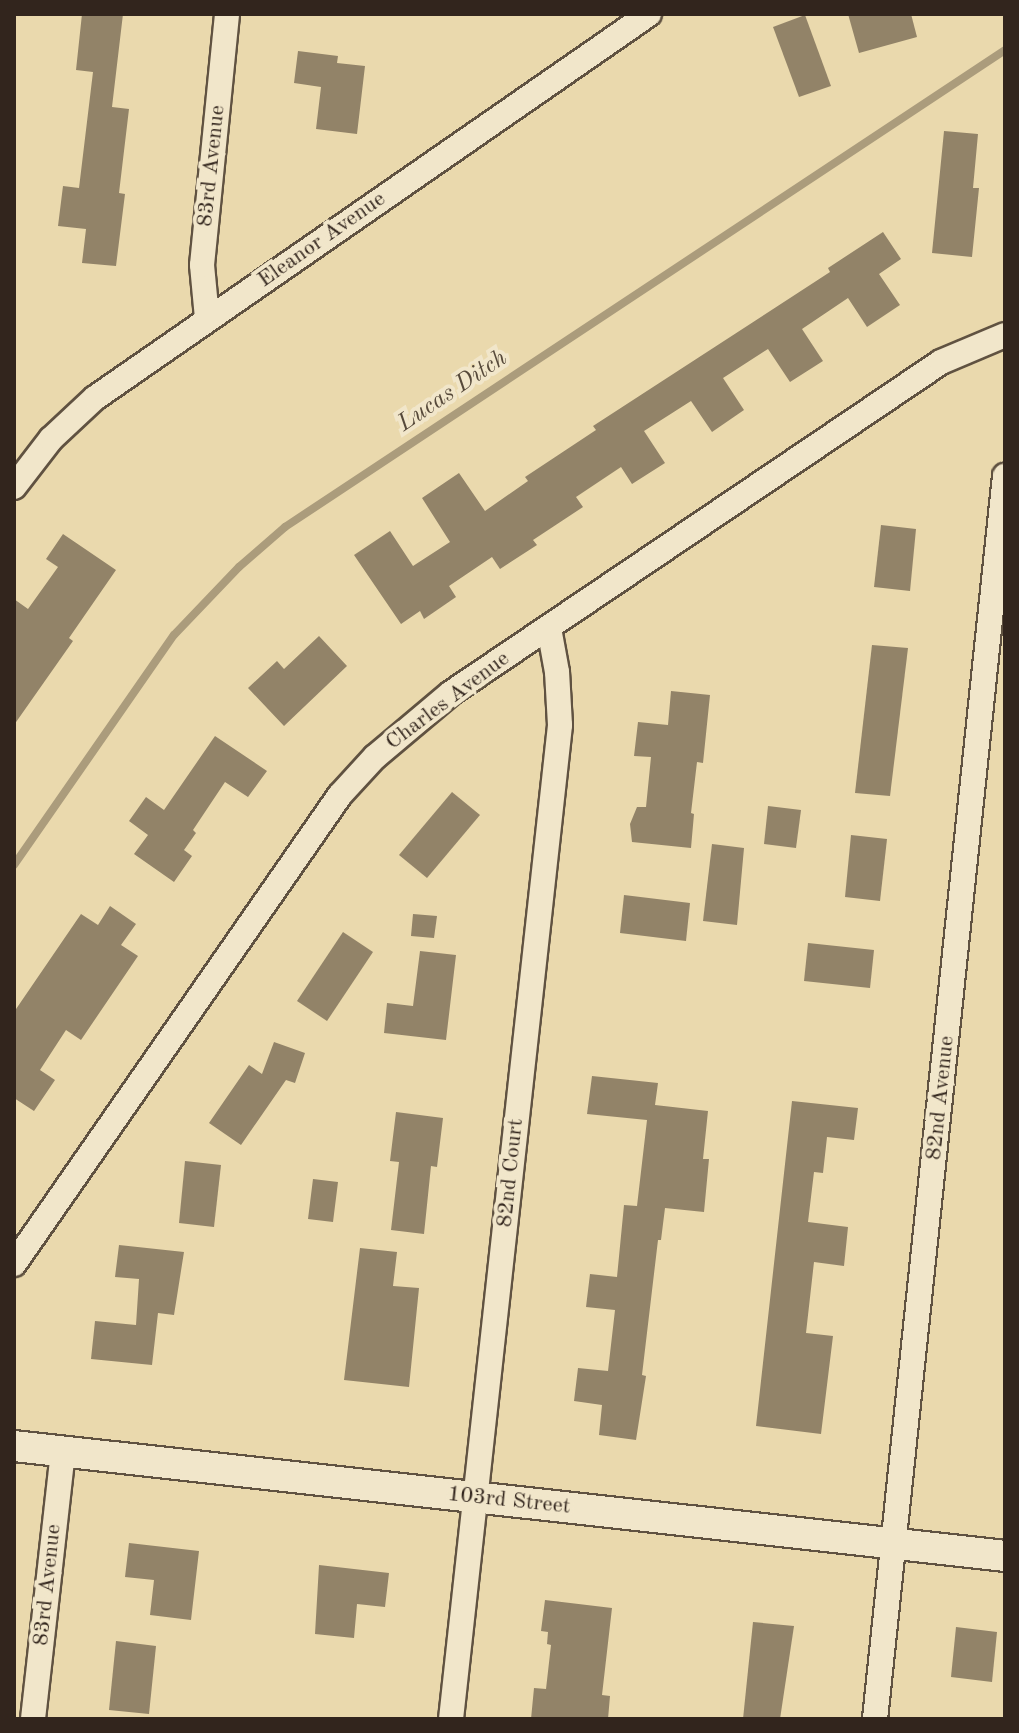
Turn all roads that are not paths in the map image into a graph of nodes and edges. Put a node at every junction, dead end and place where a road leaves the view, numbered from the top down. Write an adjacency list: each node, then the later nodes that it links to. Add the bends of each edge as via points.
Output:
1 (227, 14): 3 (street, 83rd Avenue, via 202,265)
2 (649, 14): 3 (street, Eleanor Avenue)
3 (207, 318): 6 (street, Eleanor Avenue, via 95,398 51,439)
4 (1005, 335): 7 (street, Charles Avenue, via 941,362)
5 (1005, 476): 12 (street, 82nd Avenue)
6 (14, 487)
7 (549, 628): 8 (street, Charles Avenue, via 411,723 340,795); 11 (street, 82nd Court, via 560,725)
8 (14, 1264)
9 (14, 1446): 10 (street, 103rd Street)
10 (63, 1451): 11 (street, 103rd Street); 14 (street, 83rd Avenue)
11 (474, 1498): 12 (street, 103rd Street); 15 (street, 82nd Court)
12 (895, 1544): 13 (street, 103rd Street); 16 (street, 82nd Avenue)
13 (1005, 1556)
14 (33, 1719)
15 (451, 1719)
16 (875, 1719)

